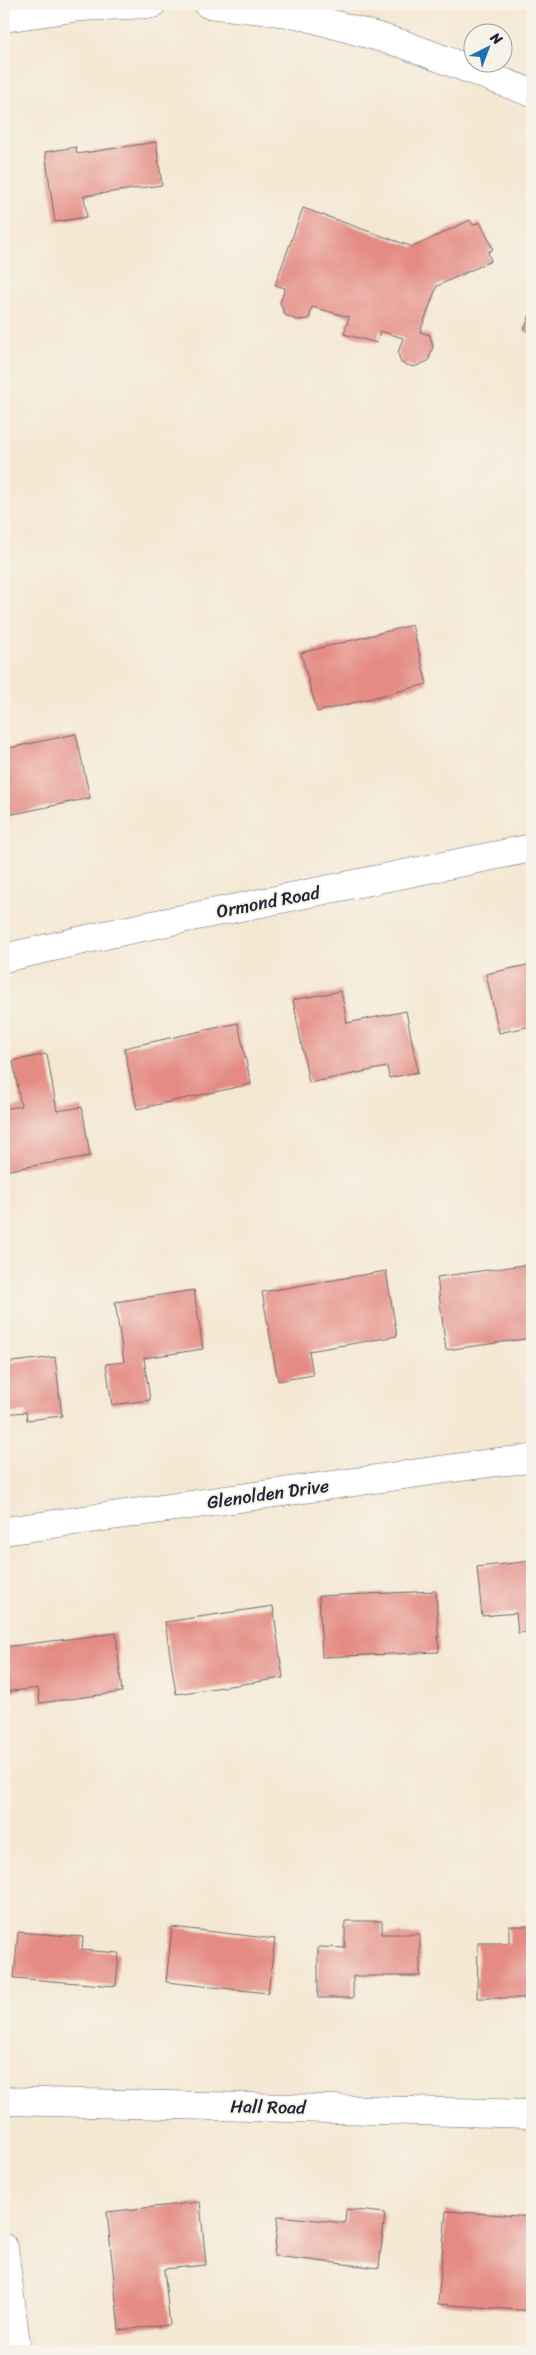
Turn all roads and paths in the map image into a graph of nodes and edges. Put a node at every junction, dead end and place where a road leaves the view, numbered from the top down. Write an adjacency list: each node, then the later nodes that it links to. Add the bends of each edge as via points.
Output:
1 (152, 4): 3 (street, via 80,7)
2 (208, 4): 4 (street, via 297,14 403,44)
3 (4, 18)
4 (532, 93)
5 (532, 848): 6 (street, Ormond Road)
6 (4, 958)
7 (532, 1459): 8 (street, Glenolden Drive)
8 (4, 1531)
9 (4, 2100): 10 (street, Hall Road)
10 (532, 2114)
11 (4, 2248): 12 (street)
12 (16, 2351)

